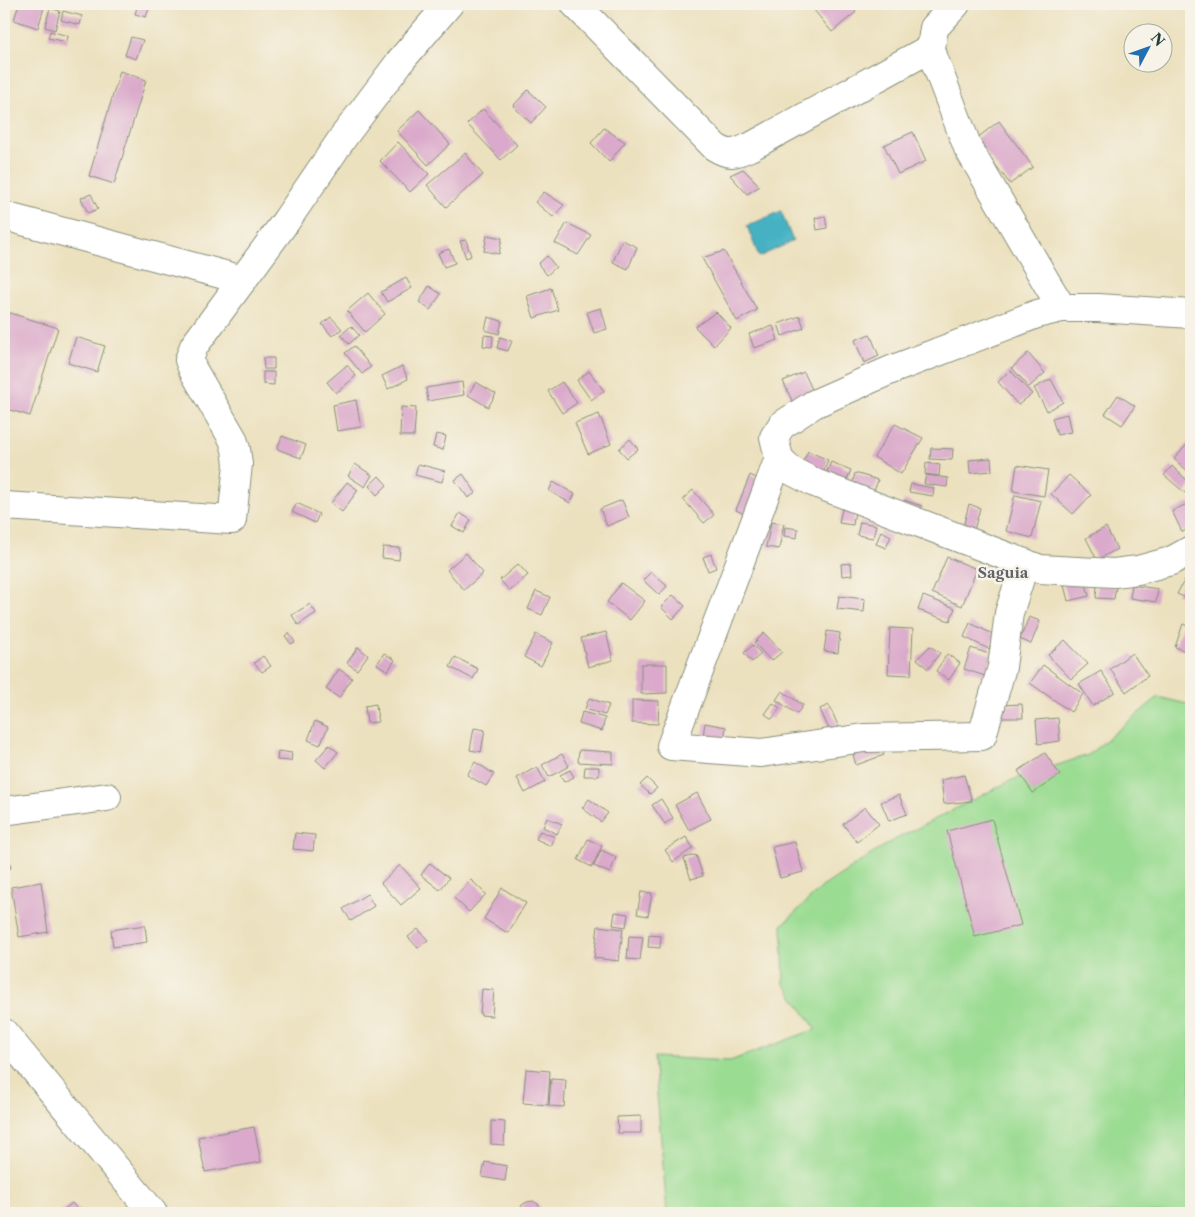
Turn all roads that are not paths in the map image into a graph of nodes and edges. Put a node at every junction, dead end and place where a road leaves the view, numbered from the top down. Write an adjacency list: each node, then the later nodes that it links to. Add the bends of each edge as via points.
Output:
1 (449, 4): 6 (street, via 402,59 344,136)
2 (575, 4): 4 (street, via 725,154 752,146)
3 (956, 4): 4 (street, via 934,28)
4 (931, 48): 7 (street, via 968,148)
5 (4, 216): 6 (street)
6 (242, 280): 10 (street, via 194,346 189,360 236,449 238,464 232,520)
7 (1062, 308): 8 (street); 9 (street, via 1037,314 891,370 814,404 782,425 774,437)
8 (1191, 314)
9 (780, 458): 12 (street, via 790,470 815,483); 12 (street, via 671,746 761,753 864,738 982,736 1002,667 1008,612)
10 (4, 506)
11 (1191, 550): 12 (street, via 1172,561 1138,570 1114,572 1040,569)
12 (1025, 563)
13 (107, 797): 14 (street)
14 (4, 811)
15 (4, 1033): 16 (street)
16 (152, 1213)

